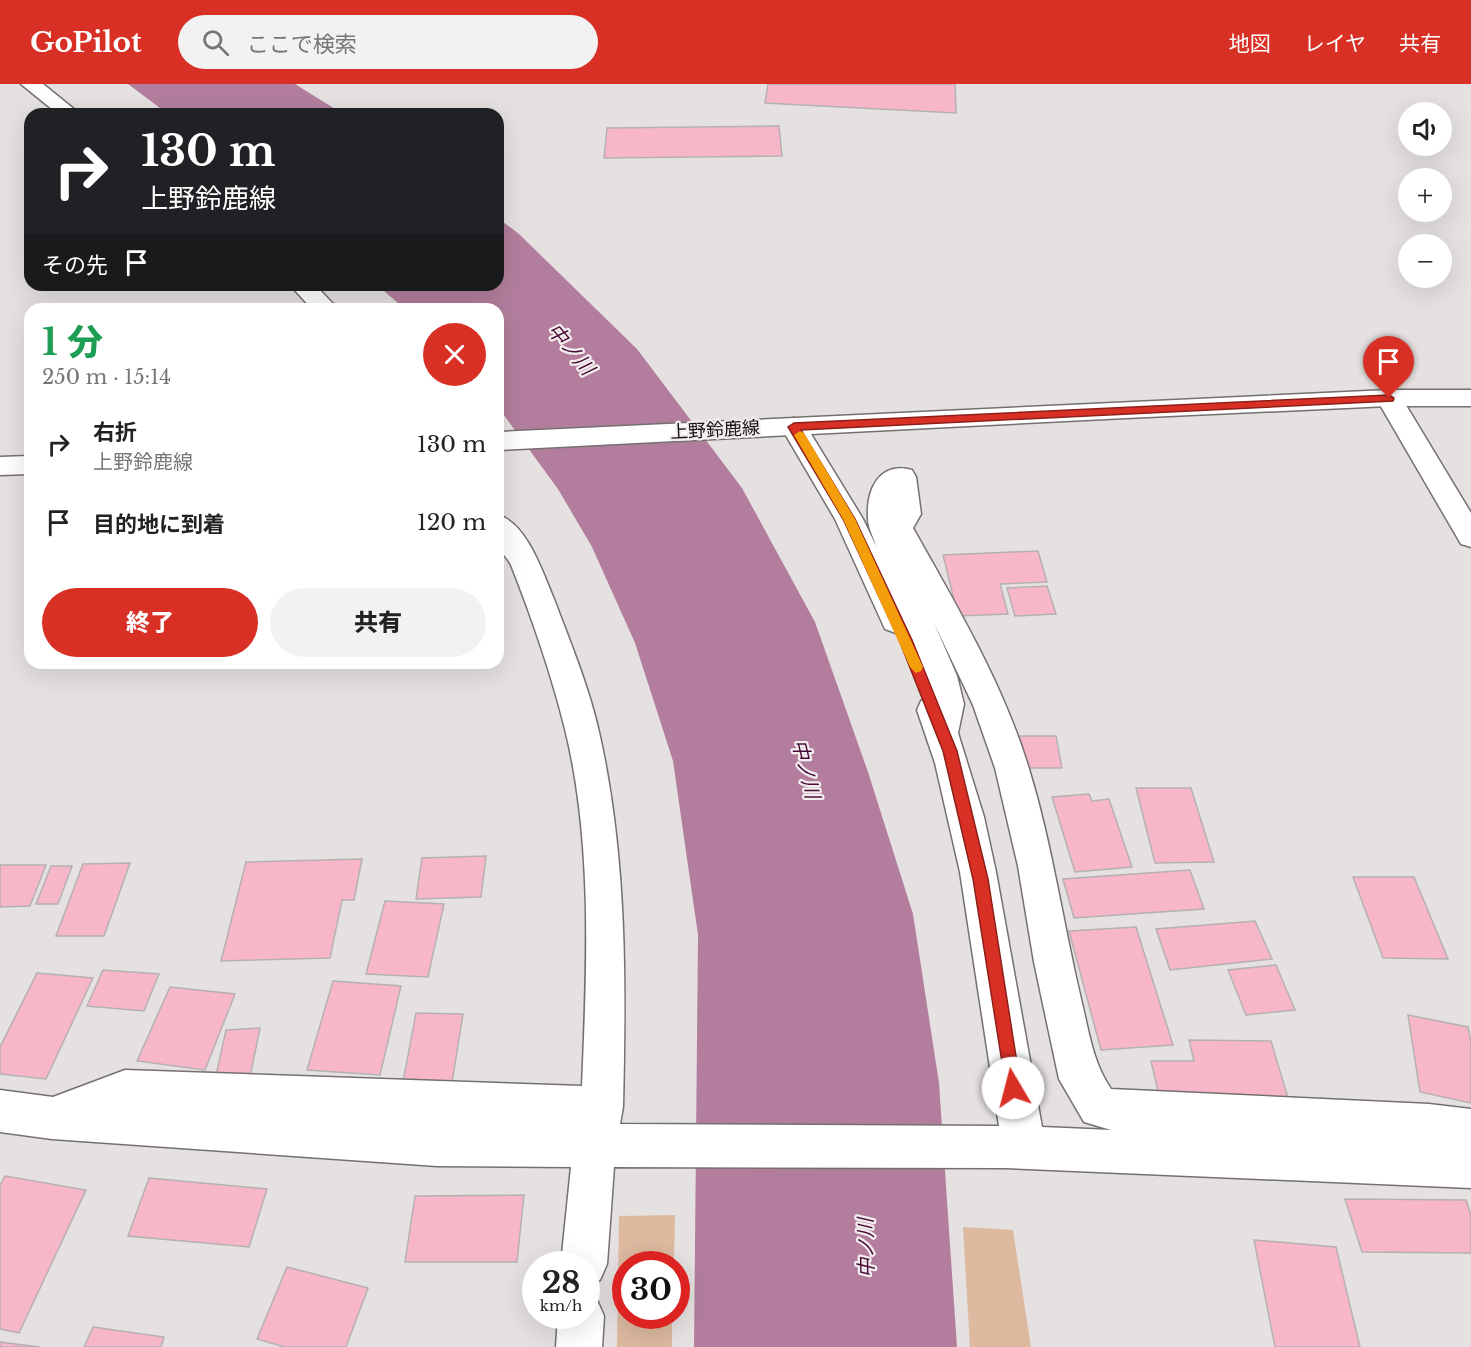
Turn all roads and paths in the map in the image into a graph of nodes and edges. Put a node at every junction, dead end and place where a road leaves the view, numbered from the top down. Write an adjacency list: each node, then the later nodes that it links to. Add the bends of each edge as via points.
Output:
1 (31, 84): 2 (street)
2 (62, 108)
3 (308, 291): 4 (street)
4 (320, 303)
5 (1389, 398): 6 (street, 上野鈴鹿線); 7 (street, 上野鈴鹿線); 12 (street)
6 (1471, 398)
7 (794, 427): 8 (street, 上野鈴鹿線); 13 (street, via 849,519 906,640)
8 (504, 441)
9 (24, 465): 10 (street)
10 (0, 466)
11 (504, 533): 16 (street, via 523,558 559,654 582,730 593,792 602,880)
12 (1471, 537)
13 (942, 731): 15 (street, via 948,704 941,676 903,584 882,519 887,483 902,477 907,514 898,527 989,705 1012,768 1080,1079 1099,1107 1124,1112); 17 (street, via 980,879 1016,1109)
14 (0, 1111): 16 (street, via 437,1145)
15 (1471, 1130)
16 (604, 1132): 17 (street); 19 (street)
17 (1015, 1148): 18 (street)
18 (1471, 1167)
19 (586, 1251)
20 (580, 1329): 21 (street)
21 (579, 1347)

